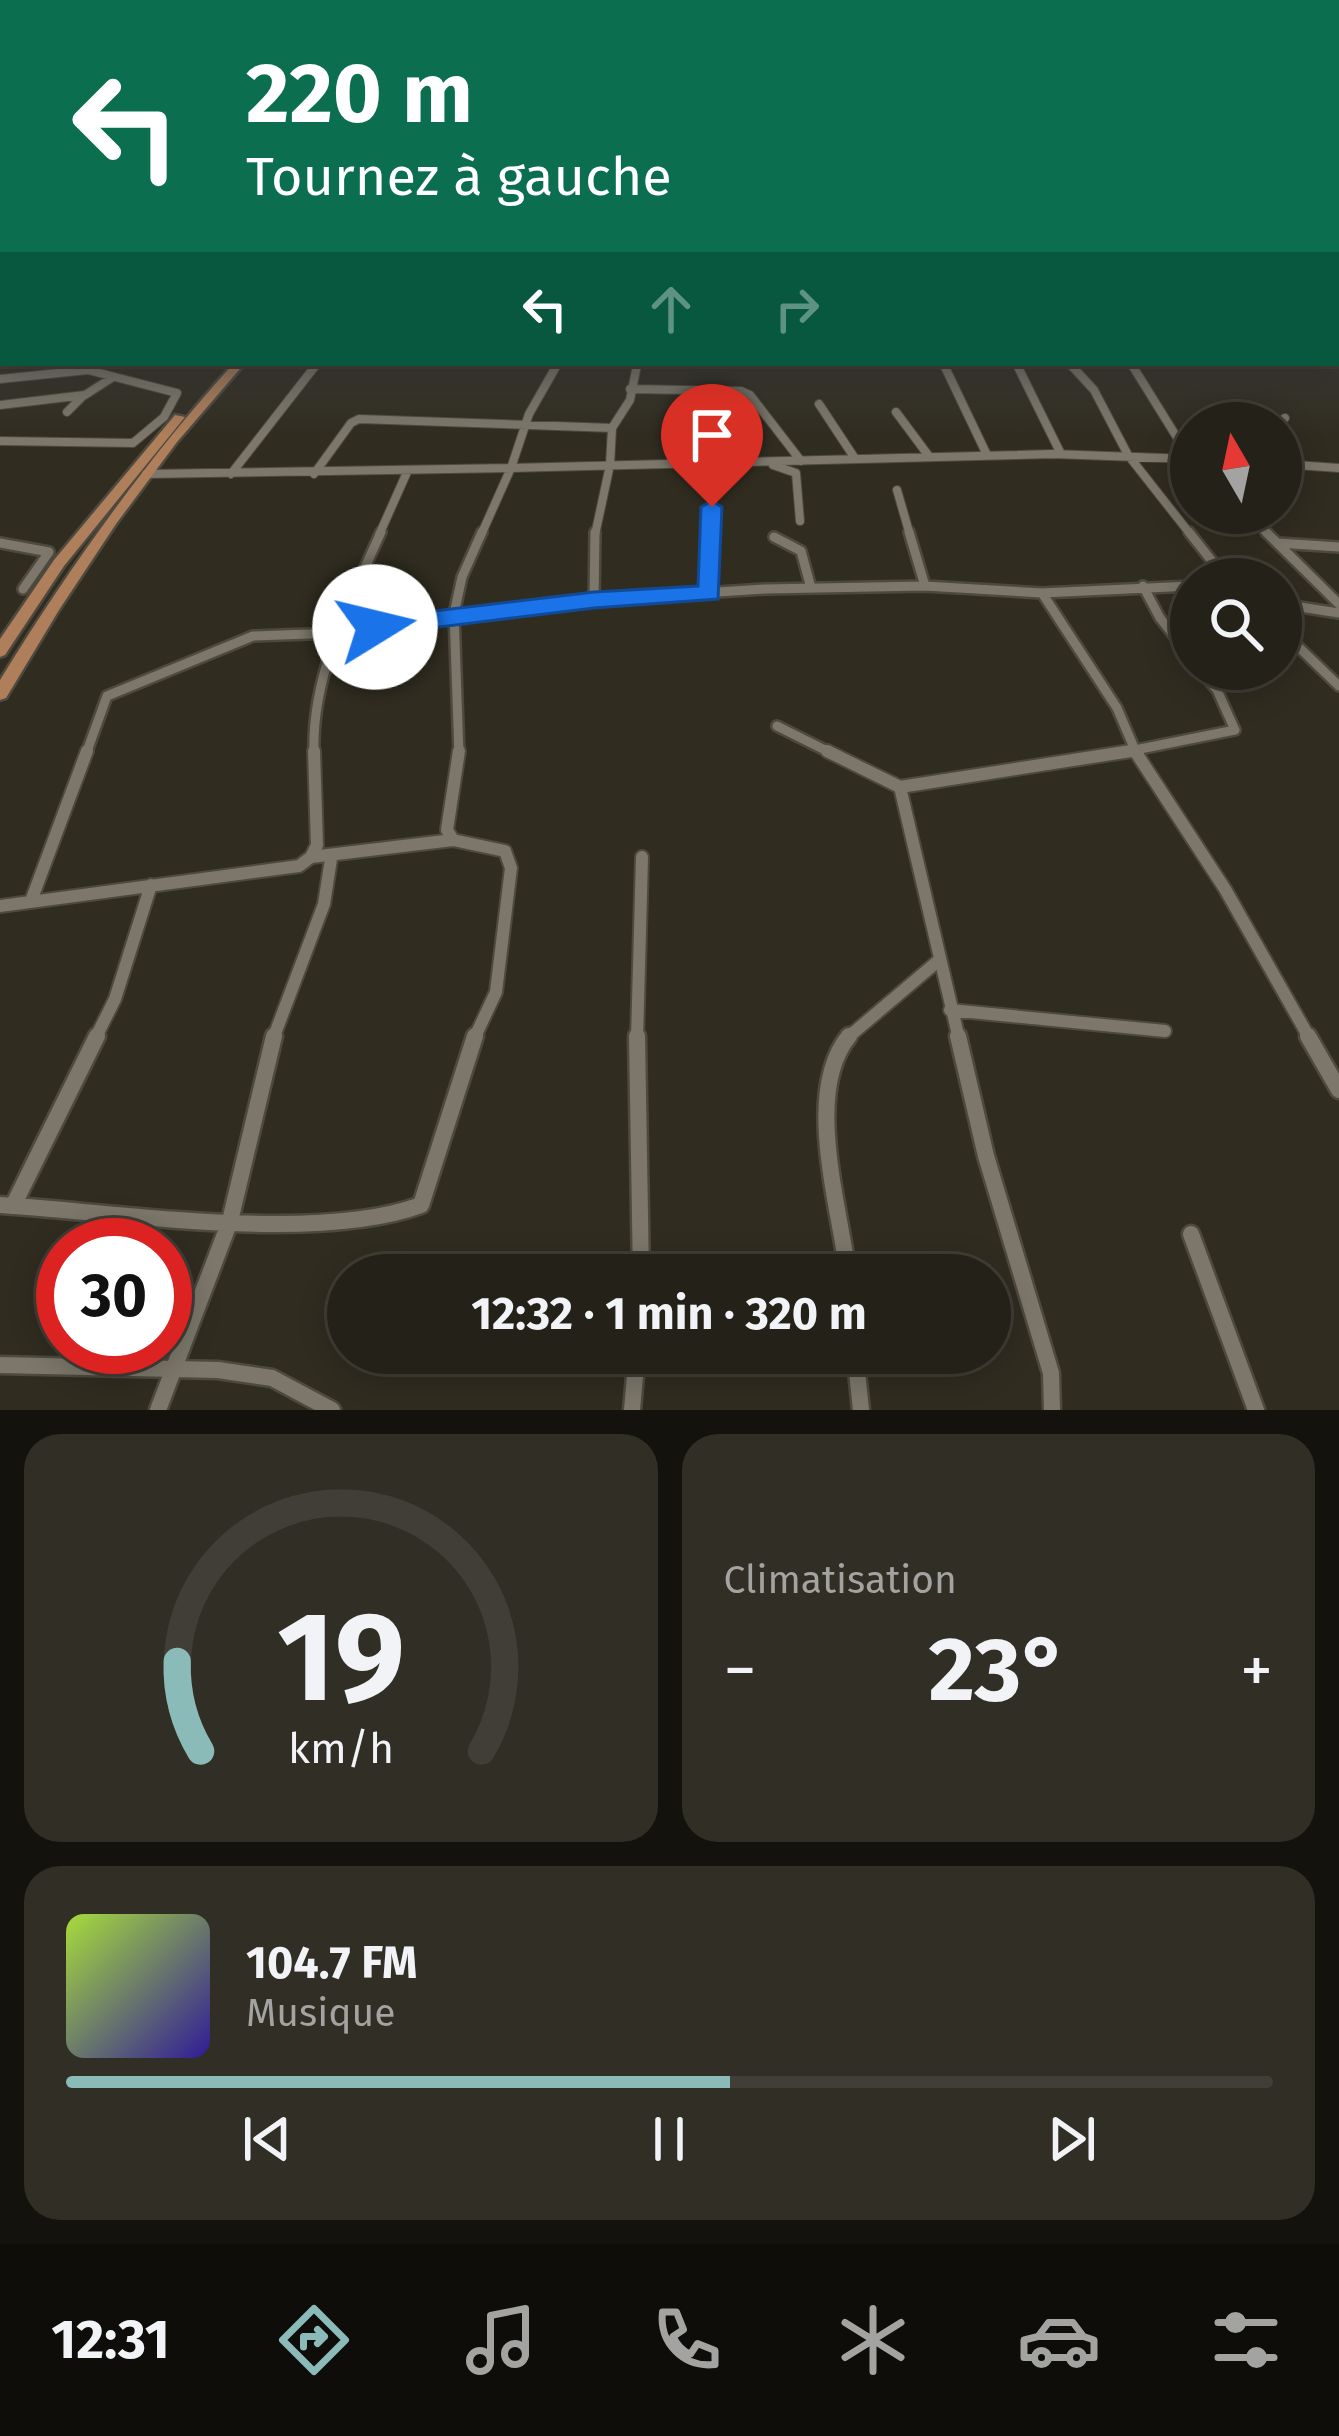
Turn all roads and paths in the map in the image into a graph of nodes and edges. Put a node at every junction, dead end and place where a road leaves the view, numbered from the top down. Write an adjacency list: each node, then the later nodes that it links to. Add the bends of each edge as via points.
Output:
1 (225, 366): 61 (main road, via 97,513)
2 (237, 366): 36 (main road)
3 (315, 366): 37 (street)
4 (556, 366): 19 (street)
5 (636, 366): 12 (street)
6 (944, 366): 24 (street)
7 (1017, 366): 22 (street)
8 (1072, 366): 25 (street)
9 (1133, 366): 18 (street)
10 (113, 377): 11 (street, via 81,370); 13 (street); 21 (street, via 177,393 143,438 111,445)
11 (0, 380)
12 (630, 388): 20 (street); 28 (street, via 741,391)
13 (85, 395): 15 (street); 16 (street)
14 (819, 404): 26 (street)
15 (0, 405)
16 (67, 412)
17 (896, 412): 23 (street)
18 (1170, 425)
19 (525, 426): 20 (street); 33 (street); 38 (street, via 359,419)
20 (612, 428): 31 (street)
21 (0, 441)
22 (1060, 454): 24 (street); 25 (street)
23 (928, 455): 24 (street); 26 (street)
24 (987, 455)
25 (1128, 455): 27 (street); 46 (street)
26 (854, 457): 28 (street)
27 (1170, 458)
28 (801, 461): 29 (street)
29 (771, 463): 30 (street); 40 (street, via 796,473)
30 (713, 464): 31 (street); 52 (street)
31 (610, 465): 33 (street); 54 (street, via 595,530)
32 (1302, 466): 34 (street)
33 (511, 468): 35 (street); 57 (street, via 462,577)
34 (1339, 468)
35 (408, 470): 38 (street); 59 (street)
36 (146, 474): 37 (street); 64 (main road)
37 (231, 474): 38 (street)
38 (314, 474)
39 (897, 490): 47 (street)
40 (800, 521)
41 (1268, 534): 44 (street)
42 (774, 537): 50 (street, via 801,551)
43 (0, 543): 51 (street, via 49,552)
44 (1278, 543): 45 (street); 56 (street)
45 (1339, 547)
46 (1209, 558)
47 (926, 586): 50 (street); 53 (street)
48 (1143, 586): 49 (street); 53 (street); 58 (street)
49 (1170, 586)
50 (811, 588): 52 (street)
51 (23, 589)
52 (709, 593): 54 (street)
53 (1042, 593): 66 (street)
54 (594, 600): 57 (street)
55 (1302, 605): 56 (street)
56 (1339, 608)
57 (454, 614): 59 (street); 68 (street, via 461,721 447,830)
58 (1170, 631)
59 (336, 633): 69 (street, via 313,730); 73 (street, via 253,636 107,696)
60 (1302, 650): 62 (street)
61 (0, 651)
62 (1339, 686)
63 (1217, 690): 66 (street, via 1235,730)
64 (0, 694)
65 (777, 727): 67 (street)
66 (1135, 750): 67 (street); 78 (street)
67 (900, 787): 75 (street)
68 (453, 840): 71 (street); 80 (street, via 505,851 511,868 496,992 422,1205 393,1219)
69 (311, 857): 71 (street); 72 (street, via 299,866)
70 (642, 857): 82 (street)
71 (331, 859): 80 (street, via 324,904 275,1032)
72 (151, 885): 73 (street); 79 (street, via 115,998)
73 (31, 901): 74 (street)
74 (0, 906)
75 (938, 962): 76 (street); 83 (street, via 831,1061 825,1095)
76 (950, 1010): 77 (street); 95 (street, via 1051,1373)
77 (1166, 1031)
78 (1339, 1090)
79 (7, 1206): 80 (street)
80 (230, 1221): 84 (street)
81 (1191, 1234): 96 (street)
82 (640, 1254)
83 (845, 1254)
84 (192, 1316)
85 (0, 1365): 86 (street)
86 (36, 1366)
87 (192, 1371): 92 (street, via 272,1378)
88 (169, 1374): 91 (street)
89 (635, 1374): 93 (street)
90 (858, 1374): 94 (street)
91 (158, 1410)
92 (332, 1410)
93 (632, 1410)
94 (861, 1410)
95 (1052, 1410)
96 (1256, 1410)

